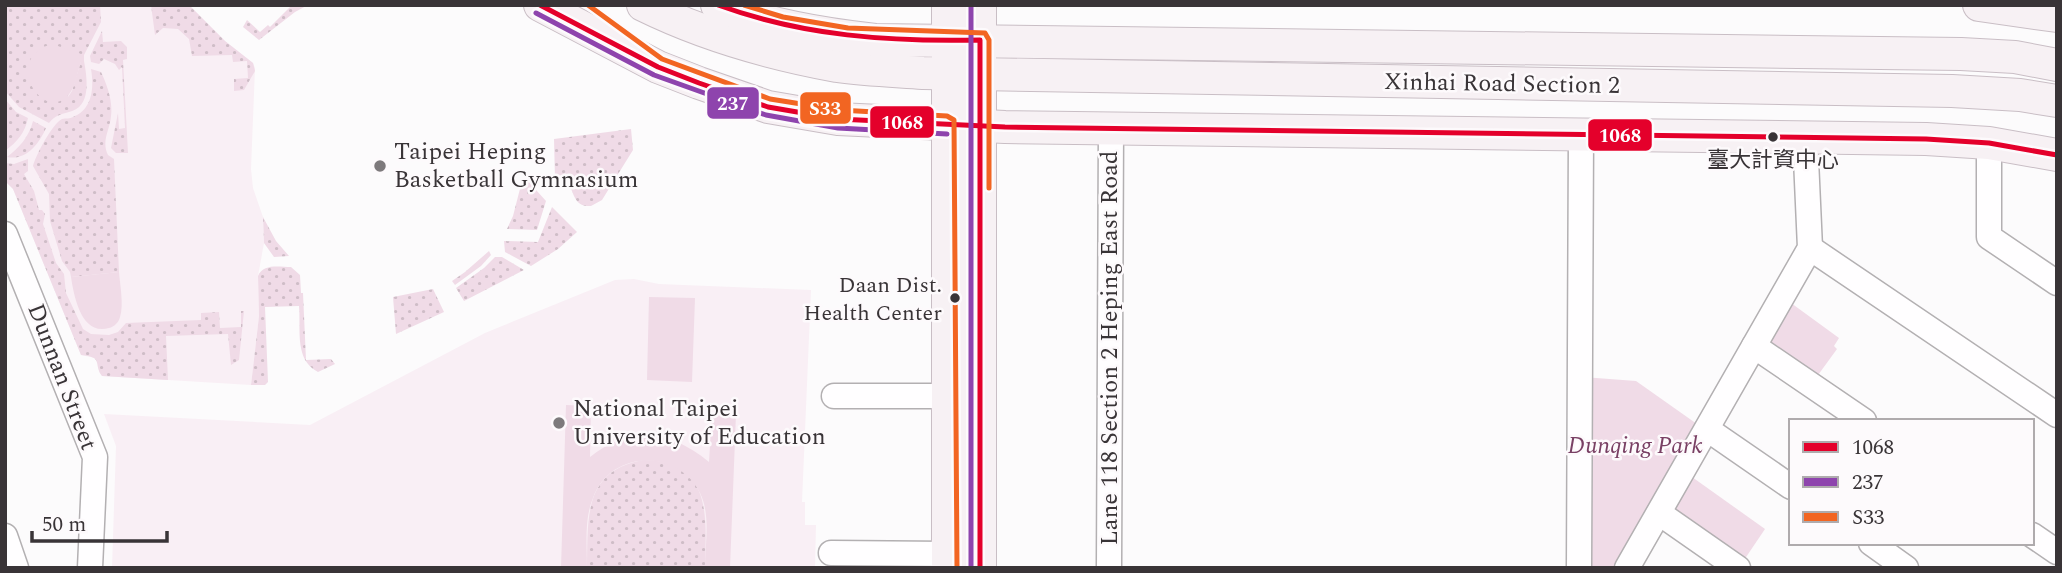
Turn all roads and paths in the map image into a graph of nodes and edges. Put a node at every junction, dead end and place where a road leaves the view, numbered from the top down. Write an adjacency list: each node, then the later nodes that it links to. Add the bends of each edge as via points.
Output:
1 (540, 5): 13 (main road)
2 (575, 5): 13 (main road)
3 (643, 5): 14 (main road, Xinhai Road Section 2, via 754,48 839,66)
4 (717, 5): 11 (main road, Xinhai Road Section 2, via 777,25 826,34)
5 (948, 5): 11 (main road)
6 (958, 5): 10 (main road)
7 (980, 5): 10 (main road)
8 (1979, 5): 9 (main road)
9 (2057, 16)
10 (980, 40): 11 (main road, Xinhai Road Section 2); 12 (main road, Xinhai Road Section 2, via 1961,54); 15 (main road)
11 (948, 41): 14 (main road)
12 (2057, 65)
13 (658, 67): 17 (main road, Xinhai Road Section 2, via 768,107 838,119)
14 (947, 74): 15 (main road, Xinhai Road Section 2); 17 (main road)
15 (980, 75): 16 (main road, Xinhai Road Section 2, via 1939,91 2020,95); 18 (main road)
16 (2057, 102)
17 (947, 125): 18 (main road, Xinhai Road Section 2); 29 (main road)
18 (980, 126): 19 (main road, Xinhai Road Section 2); 44 (main road)
19 (1111, 128): 20 (main road, Xinhai Road Section 2); 45 (street, Lane 118 Section 2 Heping East Road)
20 (1581, 134): 21 (main road, Xinhai Road Section 2); 46 (street)
21 (1805, 137): 22 (main road, Xinhai Road Section 2); 25 (street)
22 (1989, 143): 23 (main road, Xinhai Road Section 2); 26 (street, via 1989,237)
23 (2057, 155)
24 (5, 234): 43 (street, Dunnan Street, via 95,457)
25 (1810, 248): 27 (street); 30 (street)
26 (2057, 283)
27 (1754, 346): 31 (street); 32 (street)
28 (834, 396): 29 (street)
29 (948, 396): 40 (main road)
30 (2057, 415)
31 (1861, 419)
32 (1707, 429): 33 (street); 34 (street)
33 (1789, 486)
34 (1659, 513): 47 (street); 48 (street)
35 (2034, 536): 38 (street)
36 (5, 537): 42 (street)
37 (1874, 545): 49 (street)
38 (2057, 552)
39 (831, 554): 40 (street)
40 (948, 561)
41 (2057, 562): 50 (street)
42 (16, 568)
43 (90, 568)
44 (980, 568)
45 (1109, 568)
46 (1579, 568)
47 (1627, 568)
48 (1738, 568)
49 (1906, 568)
50 (2053, 568)

